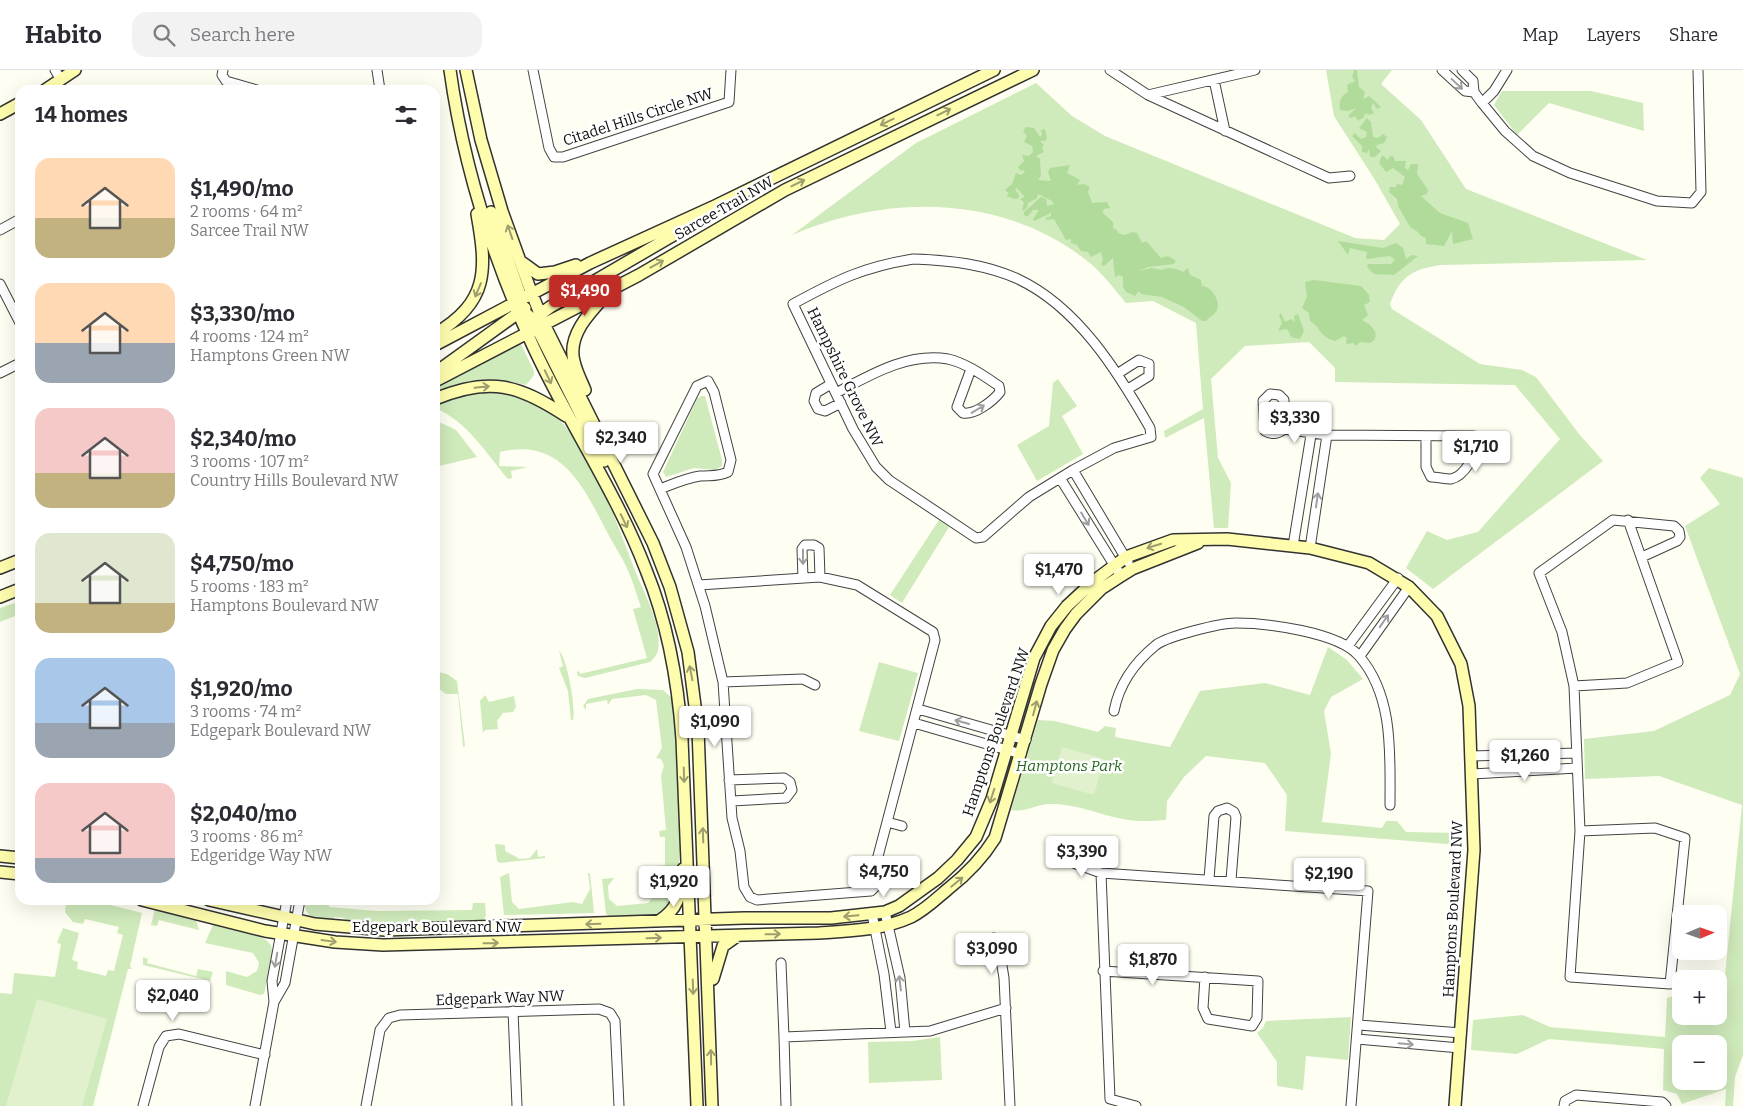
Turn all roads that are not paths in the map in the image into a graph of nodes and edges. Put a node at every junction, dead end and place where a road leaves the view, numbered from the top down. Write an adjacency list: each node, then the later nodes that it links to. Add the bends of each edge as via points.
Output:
1 (55, 70): 17 (street)
2 (223, 70): 20 (street, via 226,81)
3 (377, 70): 21 (street)
4 (450, 70): 27 (main road)
5 (466, 70): 34 (main road, one-way to 5, via 481,140)
6 (532, 70): 7 (street, Citadel Hills Circle NW, via 549,148 554,156 563,157 729,102)
7 (731, 70)
8 (994, 70): 31 (main road, Sarcee Trail NW, one-way to 31)
9 (1033, 70): 37 (main road, Sarcee Trail NW, one-way to 9, via 785,190)
10 (1110, 70): 23 (street)
11 (1255, 70): 18 (street)
12 (1442, 70): 22 (street, one-way to 22, via 1464,91)
13 (1462, 70): 22 (street, via 1474,81)
14 (1507, 70): 24 (street)
15 (1698, 70): 24 (street, via 1701,192 1692,203 1657,201 1570,173 1533,156 1505,131)
16 (72, 71): 17 (main road)
17 (61, 80): 19 (main road)
18 (1214, 80): 23 (street); 28 (street)
19 (53, 85)
20 (240, 85)
21 (379, 85)
22 (1474, 92): 24 (street)
23 (1148, 95): 28 (street)
24 (1482, 103)
25 (15, 106): 26 (main road)
26 (0, 114)
27 (458, 120): 30 (main road); 38 (main road, via 472,150)
28 (1225, 131): 29 (street, via 1329,178)
29 (1350, 176)
30 (476, 190): 38 (main road, via 494,250); 41 (main road, one-way to 41, via 484,260 480,284 461,316)
31 (717, 205): 35 (main road, Sarcee Trail NW); 40 (main road, via 696,222)
32 (15, 222): 33 (street)
33 (0, 230)
34 (520, 260): 35 (main road, via 538,274); 38 (main road)
35 (590, 264): 38 (main road, Sarcee Trail NW)
36 (0, 284): 39 (street)
37 (614, 287): 40 (main road, Sarcee Trail NW); 56 (main road, via 585,320 574,339 573,360)
38 (523, 304): 40 (main road); 40 (main road); 42 (main road, Sarcee Trail NW); 45 (main road)
39 (15, 313)
40 (536, 323): 48 (main road, Sarcee Trail NW); 54 (main road, one-way to 54); 56 (main road); 64 (main road, via 631,512)
41 (440, 331)
42 (440, 343)
43 (15, 366): 46 (street)
44 (971, 368): 44 (street, one-way to 44, via 957,407 969,414 996,398 1000,392 999,386); 51 (street, via 949,359 899,363)
45 (440, 369)
46 (0, 373)
47 (1117, 374): 49 (street, Hampshire Grove NW, via 1067,313 1018,279 952,260 913,259 855,272 793,304); 50 (street, Hampshire Grove NW); 50 (street, via 1139,360 1149,364 1149,376)
48 (440, 378)
49 (831, 384): 51 (street, Hampshire Grove NW); 53 (street, via 816,393 814,401 818,409 825,411)
50 (1128, 389): 60 (street, Hampshire Grove NW, via 1152,437 1114,448)
51 (836, 393): 53 (street, Hampshire Grove NW)
52 (440, 398): 54 (main road, one-way to 54, via 472,388 511,387 536,396)
53 (841, 403): 61 (street, Hampshire Grove NW, via 864,451 889,480 976,538 989,534 1029,497)
54 (568, 417): 105 (main road, one-way to 105, via 636,545 667,631 679,700)
55 (1284, 429): 57 (street)
56 (599, 432): 64 (main road)
57 (1312, 435): 58 (street); 66 (street)
58 (1326, 435): 59 (street); 67 (street, one-way to 58)
59 (1426, 437): 59 (street, via 1426,467 1431,477 1450,479 1459,476 1478,447 1474,436)
60 (1073, 470): 61 (street, Hampshire Grove NW); 68 (street)
61 (1060, 478): 71 (street, one-way to 71)
62 (660, 489): 62 (street, via 683,480 700,476 719,477 728,472 731,460 714,392 708,381 697,386 653,474); 78 (street, via 686,546)
63 (1628, 520): 69 (street); 69 (street, via 1674,526 1679,531 1677,541); 87 (street, via 1608,523 1539,573 1562,632)
64 (648, 533): 125 (main road, one-way to 64, via 694,685 670,586)
65 (1202, 541): 66 (main road, Hamptons Boulevard NW, via 1227,539); 68 (main road, Hamptons Boulevard NW, one-way to 68, via 1173,540); 73 (main road, Hamptons Boulevard NW)
66 (1293, 546): 67 (main road, Hamptons Boulevard NW)
67 (1310, 548): 77 (main road, Hamptons Boulevard NW, via 1369,563)
68 (1126, 557): 71 (main road, Hamptons Boulevard NW); 73 (street)
69 (1642, 557): 87 (street, via 1678,662 1626,683)
70 (15, 562): 72 (main road)
71 (1113, 566): 74 (street); 91 (main road, Hamptons Boulevard NW, via 1067,606 1051,626 1034,658)
72 (0, 568)
73 (1132, 569): 74 (main road, Hamptons Boulevard NW)
74 (1120, 576): 92 (main road, Hamptons Boulevard NW, one-way to 74, via 1041,684 1065,629 1100,590)
75 (803, 578): 76 (street); 76 (street, one-way to 75, via 819,548 814,545 802,549); 78 (street)
76 (820, 578): 88 (street, via 857,584 934,632 935,640)
77 (1398, 578): 79 (main road, Hamptons Boulevard NW); 83 (street)
78 (699, 585): 85 (street)
79 (1409, 586): 84 (street, one-way to 79); 96 (main road, Hamptons Boulevard NW, via 1438,616 1461,664 1469,706)
80 (15, 591): 82 (main road)
81 (15, 596): 82 (main road)
82 (0, 598)
83 (1348, 646): 84 (street); 89 (street, via 1314,633 1277,626 1235,623 1191,632 1157,644 1129,674 1116,698)
84 (1360, 656): 101 (street, via 1387,716)
85 (723, 682): 86 (street, via 803,679); 99 (street)
86 (815, 685)
87 (1574, 686): 94 (street)
88 (918, 709): 90 (street); 91 (street, one-way to 88)
89 (1114, 711)
90 (914, 723): 93 (street); 102 (street)
91 (1011, 736): 92 (street); 93 (main road, Hamptons Boulevard NW)
92 (1026, 740): 95 (main road, Hamptons Boulevard NW)
93 (1006, 750): 95 (street); 119 (main road, Hamptons Boulevard NW, one-way to 119, via 992,799 976,836 958,860 899,906)
94 (1577, 753): 96 (street); 97 (street)
95 (1021, 754): 127 (main road, Hamptons Boulevard NW, one-way to 95, via 910,917 928,906 970,872 986,852 995,838)
96 (1471, 756): 98 (main road, Hamptons Boulevard NW)
97 (1577, 768): 98 (street); 104 (street)
98 (1472, 774): 145 (main road, Hamptons Boulevard NW, via 1474,850)
99 (729, 780): 100 (street); 100 (street, via 784,778 792,786 786,798)
100 (732, 801): 102 (street, via 744,887 750,897 757,900 871,891 879,883 877,860)
101 (1390, 805)
102 (887, 822): 103 (street)
103 (902, 826)
104 (1580, 831): 104 (street, via 1570,977 1670,984 1685,838 1655,828)
105 (686, 834): 124 (main road); 126 (main road, via 676,904)
106 (0, 856): 107 (main road)
107 (15, 858)
108 (1071, 862): 110 (street)
109 (0, 872): 111 (main road)
110 (1101, 872): 112 (street); 136 (street)
111 (15, 874)
112 (1208, 879): 113 (street); 113 (street, via 1214,816 1227,808 1236,817)
113 (1231, 880): 142 (street, via 1368,891)
114 (162, 905): 121 (main road, Edgepark Boulevard NW)
115 (209, 905): 121 (main road)
116 (231, 905): 122 (main road, Edgepark Boulevard NW)
117 (286, 905): 122 (street)
118 (299, 905): 123 (street)
119 (884, 912): 120 (main road, Hamptons Boulevard NW); 127 (street)
120 (872, 914): 125 (main road, Hamptons Boulevard NW, one-way to 125, via 831,918); 128 (street)
121 (207, 916): 129 (main road, Edgepark Boulevard NW)
122 (284, 918): 123 (main road, Edgepark Boulevard NW); 129 (street)
123 (296, 920): 126 (main road, Edgepark Boulevard NW, one-way to 123, via 386,930 338,928); 131 (street)
124 (690, 920): 125 (main road, Hamptons Boulevard NW); 126 (main road, Edgepark Boulevard NW); 133 (main road)
125 (706, 920): 132 (main road)
126 (659, 921)
127 (888, 924): 128 (main road, Hamptons Boulevard NW); 144 (street, one-way to 127, via 900,978)
128 (875, 927): 130 (main road, Hamptons Boulevard NW, one-way to 128, via 819,933); 143 (street)
129 (280, 934): 131 (main road, Edgepark Boulevard NW); 139 (street, one-way to 139, via 272,981)
130 (739, 935): 132 (main road, Hamptons Boulevard NW); 138 (main road, via 723,946)
131 (294, 936): 133 (main road, Edgepark Boulevard NW, one-way to 133, via 383,945); 139 (street, via 284,983)
132 (707, 936): 133 (main road, Edgepark Boulevard NW); 138 (main road)
133 (691, 937): 156 (main road, one-way to 156)
134 (994, 938): 140 (street, via 1004,978)
135 (781, 963): 146 (street)
136 (1103, 971): 137 (street); 150 (street)
137 (1205, 977): 137 (street, via 1203,1008 1208,1019 1252,1026 1258,1018 1258,981)
138 (709, 995): 157 (main road, one-way to 138)
139 (274, 1002): 149 (street)
140 (1006, 1008): 144 (street, via 930,1031); 159 (street)
141 (513, 1011): 153 (street, Edgepark Way NW, via 389,1018 380,1030); 154 (street); 155 (street, Edgepark Way NW, via 599,1009 610,1013 616,1026)
142 (1359, 1025): 145 (street); 147 (street)
143 (891, 1032): 144 (street); 146 (street)
144 (905, 1032)
145 (1461, 1033): 148 (main road, Hamptons Boulevard NW)
146 (784, 1037): 158 (street)
147 (1357, 1039): 148 (street, one-way to 148); 161 (street)
148 (1460, 1048): 162 (main road, Hamptons Boulevard NW)
149 (264, 1055): 151 (street, via 179,1034 166,1036 159,1046); 152 (street)
150 (1109, 1103): 160 (street)
151 (144, 1106)
152 (255, 1106)
153 (366, 1106)
154 (517, 1106)
155 (619, 1106)
156 (697, 1106)
157 (712, 1106)
158 (786, 1106)
159 (1010, 1106)
160 (1136, 1106)
161 (1351, 1106)
162 (1456, 1106)
163 (1564, 1106): 164 (street, via 1565,1101 1576,1096 1662,1102)
164 (1666, 1106)

